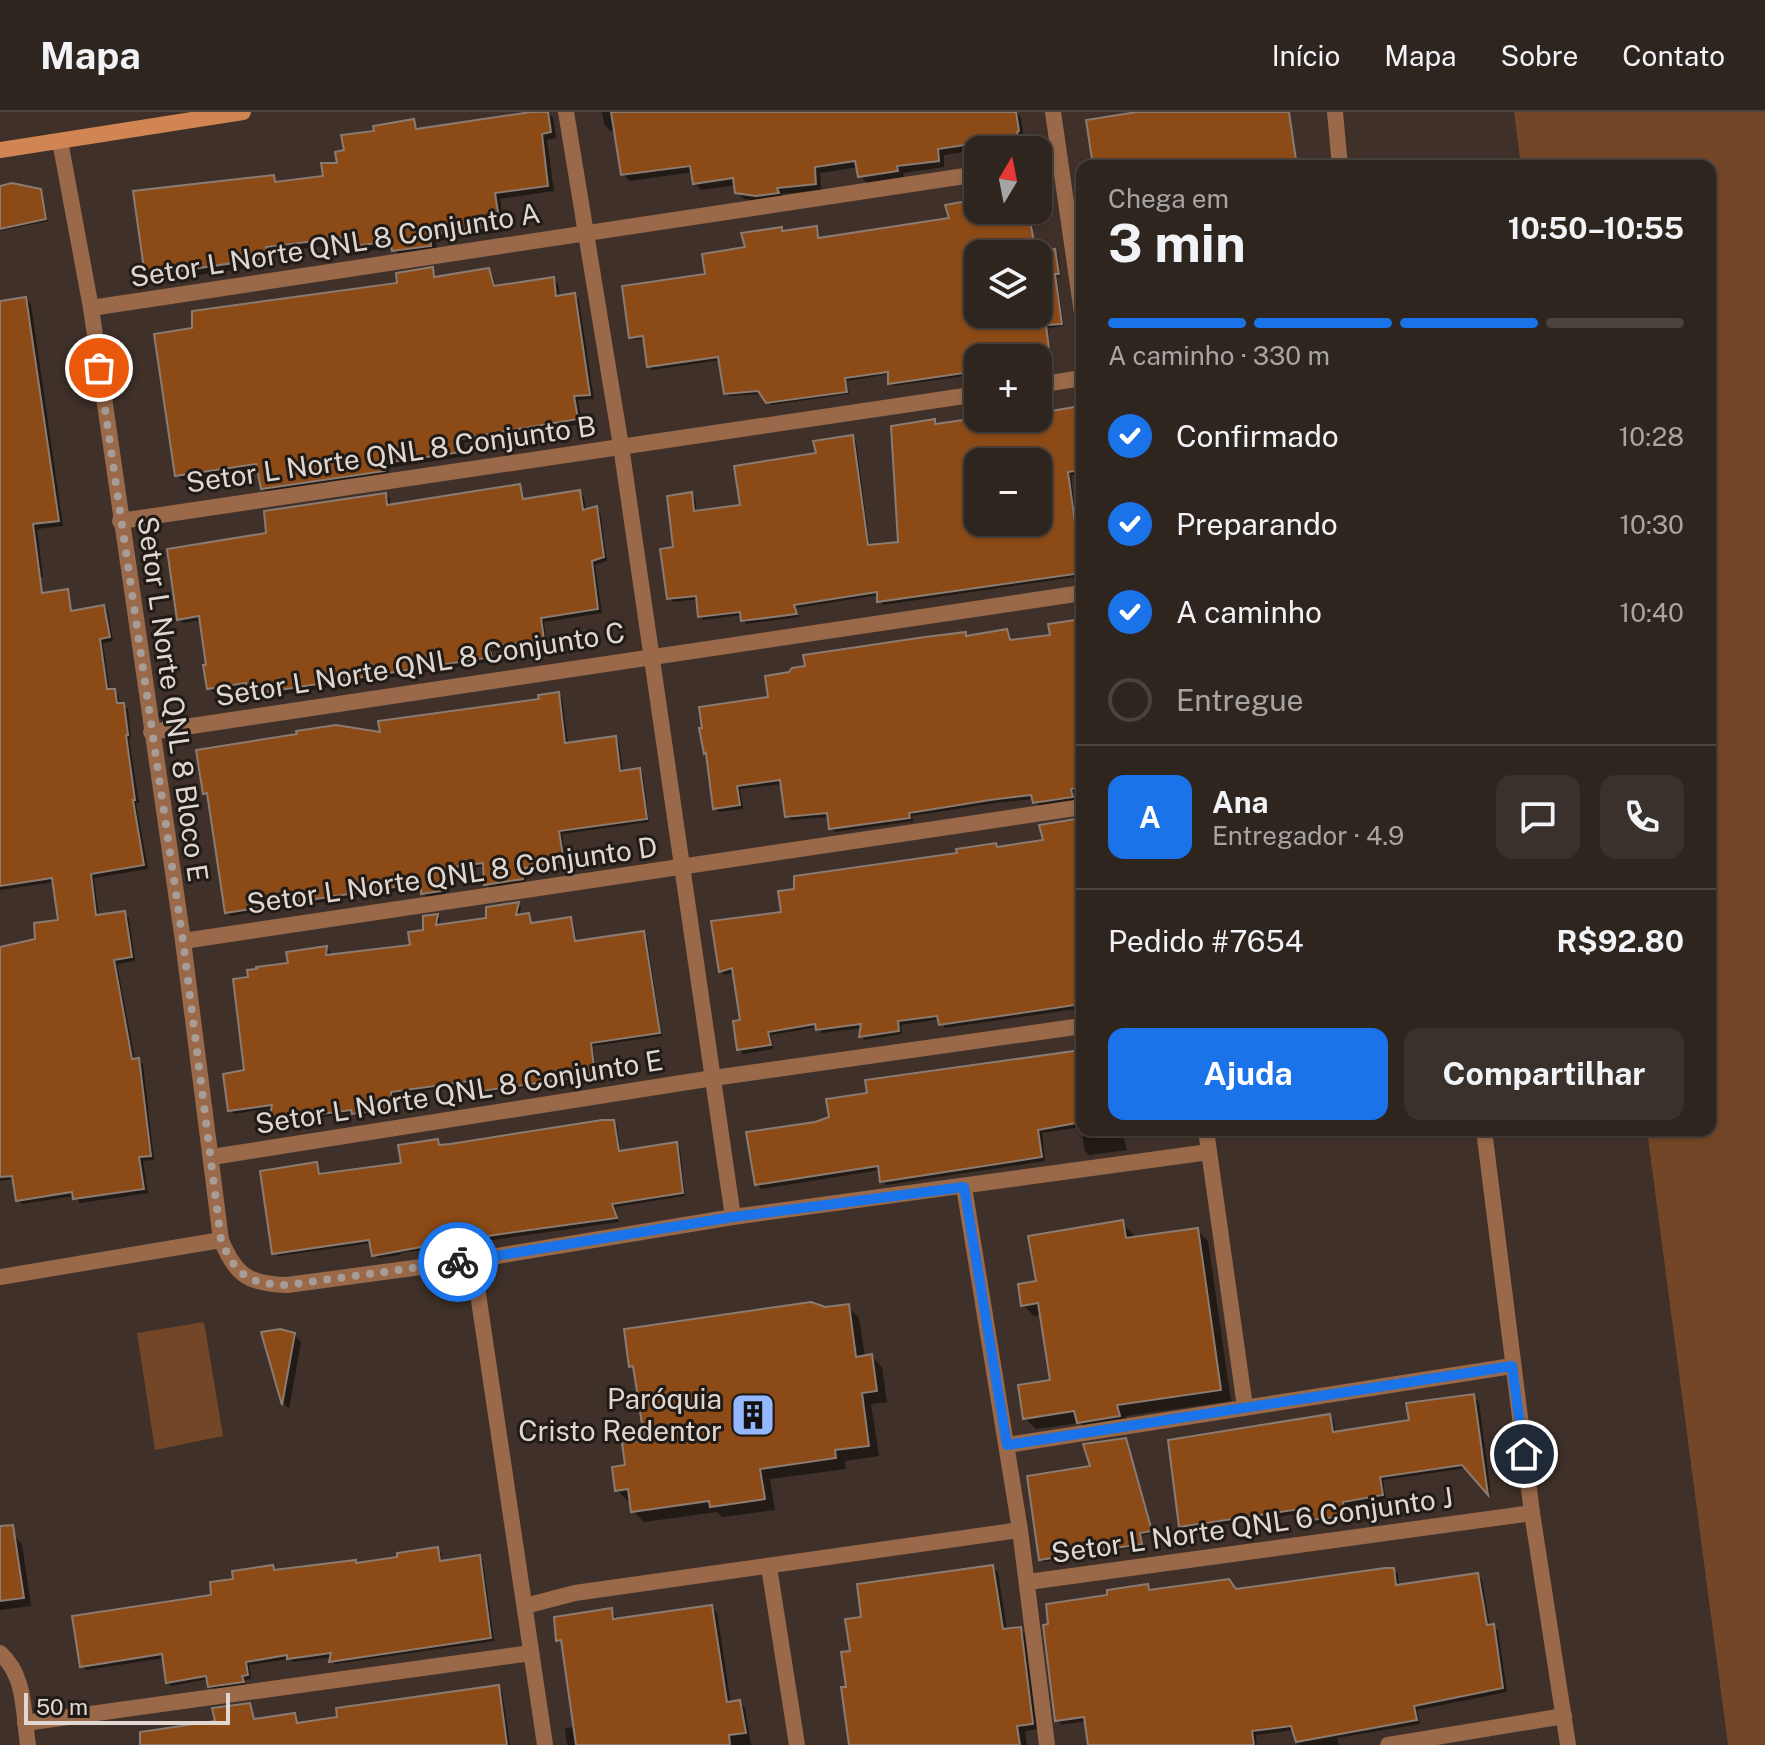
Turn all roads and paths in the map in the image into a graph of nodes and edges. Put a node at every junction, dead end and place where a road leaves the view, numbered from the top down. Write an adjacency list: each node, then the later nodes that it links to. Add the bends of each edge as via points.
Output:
1 (243, 112): 6 (main road)
2 (566, 112): 13 (street)
3 (1053, 112): 10 (street)
4 (1322, 112): 7 (street)
5 (1335, 112): 7 (street)
6 (60, 141): 8 (main road); 15 (street, Setor L Norte QNL 8 Bloco E)
7 (1338, 148): 9 (street)
8 (0, 150)
9 (1339, 160)
10 (1060, 161): 11 (street); 14 (street)
11 (1052, 162)
12 (964, 176): 13 (street, Setor L Norte QNL 8 Conjunto A)
13 (587, 233): 15 (street, Setor L Norte QNL 8 Conjunto A); 19 (street)
14 (1076, 272)
15 (91, 308): 20 (street, Setor L Norte QNL 8 Bloco E)
16 (1076, 379): 17 (street)
17 (1052, 383)
18 (964, 396): 19 (street, Setor L Norte QNL 8 Conjunto B)
19 (621, 446): 20 (street, Setor L Norte QNL 8 Conjunto B); 22 (street)
20 (120, 521): 23 (street, Setor L Norte QNL 8 Bloco E)
21 (1076, 594): 22 (street, Setor L Norte QNL 8 Conjunto C)
22 (650, 655): 23 (street, Setor L Norte QNL 8 Conjunto C); 25 (street)
23 (151, 732): 26 (street, Setor L Norte QNL 8 Bloco E)
24 (1076, 808): 25 (street, Setor L Norte QNL 8 Conjunto D)
25 (681, 867): 26 (street, Setor L Norte QNL 8 Conjunto D); 28 (street)
26 (183, 941): 32 (street, Setor L Norte QNL 8 Bloco E)
27 (1076, 1027): 28 (street, Setor L Norte QNL 8 Conjunto E)
28 (713, 1078): 32 (street, Setor L Norte QNL 8 Conjunto E); 34 (street)
29 (1207, 1136): 31 (street)
30 (1485, 1136): 38 (street)
31 (1209, 1152): 33 (street); 39 (street)
32 (212, 1157): 35 (street, Setor L Norte QNL 8 Bloco E)
33 (964, 1187): 34 (street); 40 (street)
34 (733, 1217): 36 (street)
35 (221, 1240): 36 (street, Setor L Norte QNL 8 Bloco E, via 231,1264 245,1277 266,1284); 37 (street)
36 (473, 1260): 45 (street)
37 (0, 1277)
38 (1512, 1366): 39 (street); 41 (street)
39 (1245, 1407): 40 (street)
40 (1007, 1445): 42 (street)
41 (1532, 1513): 44 (street, Setor L Norte QNL 6 Conjunto J); 48 (street)
42 (1020, 1530): 43 (street); 44 (street)
43 (769, 1567): 45 (street, via 575,1593); 52 (street)
44 (1028, 1582): 53 (street)
45 (525, 1606): 47 (street)
46 (0, 1653): 49 (street, via 13,1664 20,1683)
47 (531, 1653): 49 (street); 51 (street)
48 (1564, 1716): 54 (street); 55 (street)
49 (25, 1723): 50 (street)
50 (28, 1745)
51 (545, 1745)
52 (797, 1745)
53 (1047, 1745)
54 (1388, 1745)
55 (1568, 1745)

